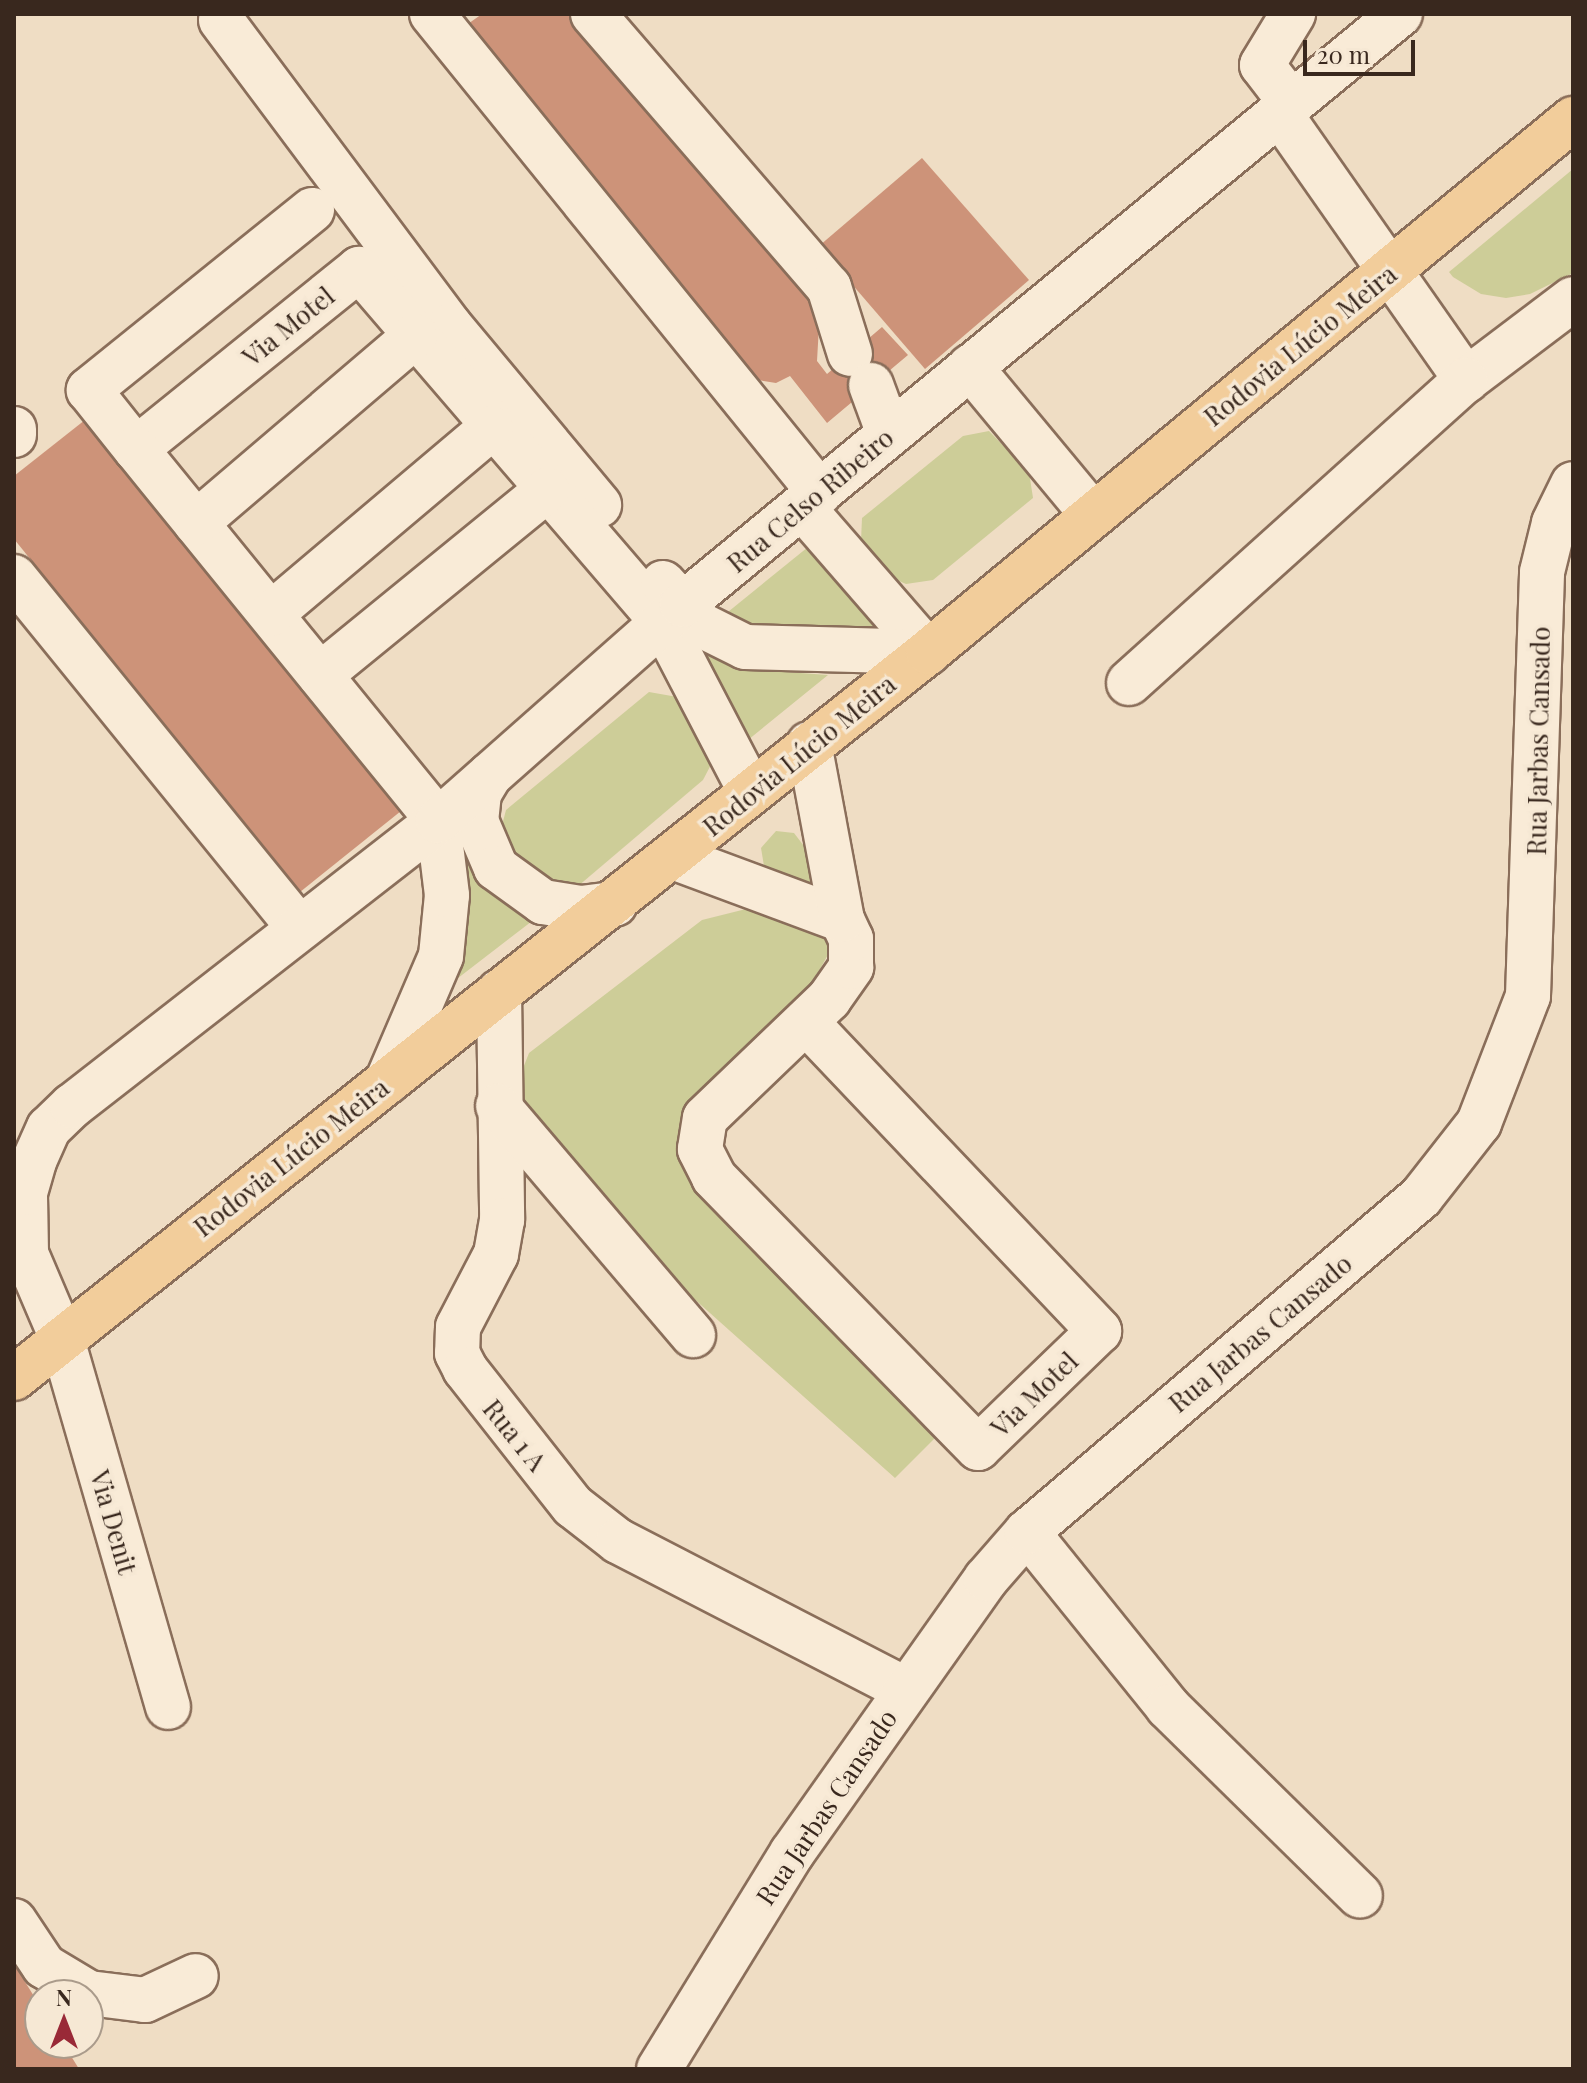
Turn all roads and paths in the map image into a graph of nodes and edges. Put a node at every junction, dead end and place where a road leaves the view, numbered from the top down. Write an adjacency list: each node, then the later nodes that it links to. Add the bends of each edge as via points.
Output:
1 (432, 14): 19 (street)
2 (593, 14): 15 (street, via 829,287)
3 (1293, 14): 6 (street, via 1262,65)
4 (1400, 14): 6 (street, Rua Celso Ribeiro)
5 (221, 20): 24 (street)
6 (1286, 109): 9 (street); 12 (street, Rua Celso Ribeiro)
7 (1573, 119): 9 (main road, Rodovia Lúcio Meira)
8 (312, 210): 16 (street, via 89,390)
9 (1387, 274): 13 (street); 20 (main road, Rodovia Lúcio Meira)
10 (1573, 299): 13 (street)
11 (415, 336): 14 (street, Via Motel); 16 (street, Via Motel, via 359,269); 21 (street)
12 (970, 367): 15 (street, Rua Celso Ribeiro); 20 (street)
13 (1466, 380): 27 (street)
14 (491, 428): 18 (street, Via Motel); 23 (street)
15 (889, 434): 19 (street, Rua Celso Ribeiro)
16 (136, 449): 21 (street)
17 (1573, 484): 44 (street, Rua Jarbas Cansado, via 1554,523 1542,572 1531,971 1520,1027 1495,1092 1421,1197)
18 (547, 490): 24 (street, Via Motel); 26 (street)
19 (812, 501): 24 (street, Rua Celso Ribeiro); 25 (street)
20 (1093, 515): 25 (main road, Rodovia Lúcio Meira)
21 (196, 523): 23 (street)
22 (14, 577): 35 (street)
23 (271, 614): 26 (street)
24 (672, 614): 25 (street, via 745,647); 29 (street, Rua Celso Ribeiro); 30 (street)
25 (928, 652): 28 (main road, Rodovia Lúcio Meira)
26 (320, 675): 31 (street)
27 (1129, 683)
28 (809, 744): 30 (main road, Rodovia Lúcio Meira); 34 (street)
29 (490, 775): 31 (street, Rua Celso Ribeiro); 33 (street, via 479,793 476,821 496,868 543,902 581,908)
30 (750, 790): 32 (main road, Rodovia Lúcio Meira)
31 (438, 821): 35 (street, Rua Celso Ribeiro); 38 (street, via 446,931 430,989)
32 (673, 857): 33 (main road, Rodovia Lúcio Meira); 34 (street)
33 (615, 904): 36 (main road, Rodovia Lúcio Meira)
34 (842, 920): 37 (street, via 851,939 851,967)
35 (299, 928): 40 (street, Rua Celso Ribeiro, via 49,1128 25,1193)
36 (499, 992): 38 (main road, Rodovia Lúcio Meira); 39 (street, Rua 1 A)
37 (806, 1022): 37 (street, Via Motel, via 705,1118 700,1141 705,1164 978,1448 1099,1331)
38 (387, 1082): 42 (main road, Rodovia Lúcio Meira)
39 (498, 1106): 41 (street); 45 (street, Rua 1 A, via 501,1238 456,1340 476,1387 573,1506 618,1541)
40 (20, 1239): 42 (street)
41 (693, 1335)
42 (61, 1336): 43 (main road, Rodovia Lúcio Meira); 46 (street, Via Denit)
43 (14, 1378)
44 (1027, 1532): 45 (street, Rua Jarbas Cansado); 47 (street, via 1168,1707)
45 (905, 1689): 50 (street, Rua Jarbas Cansado, via 792,1853)
46 (168, 1707)
47 (1360, 1896)
48 (14, 1921): 49 (street, via 44,1966 89,1993 145,2000)
49 (196, 1976)
50 (659, 2069)

